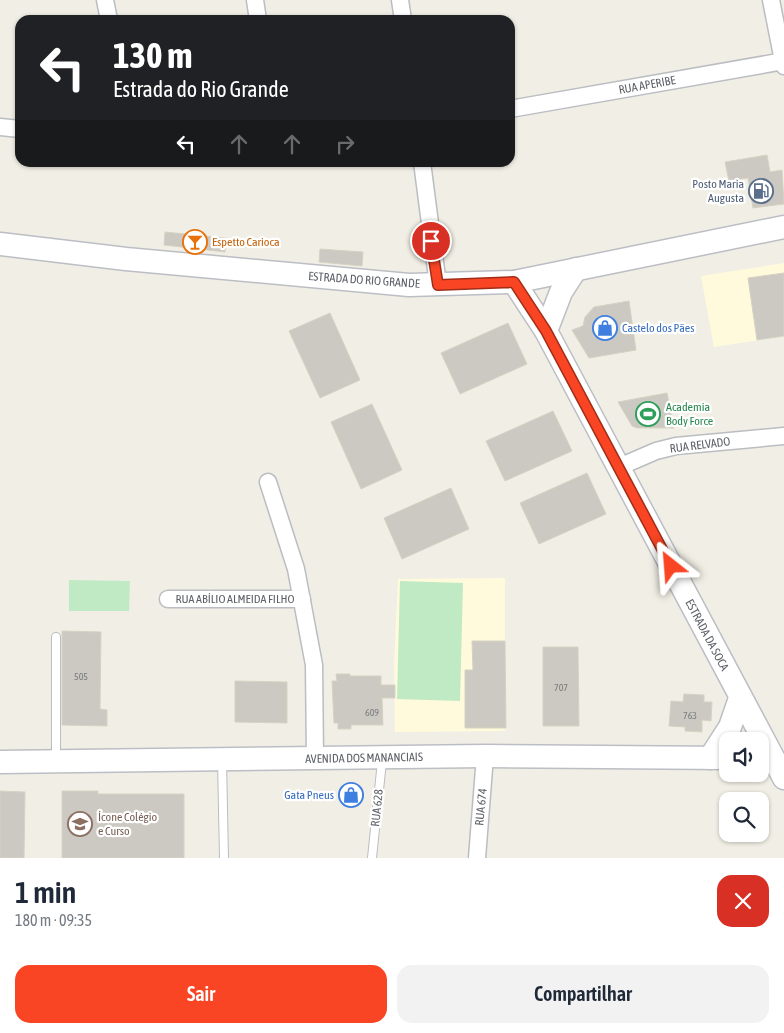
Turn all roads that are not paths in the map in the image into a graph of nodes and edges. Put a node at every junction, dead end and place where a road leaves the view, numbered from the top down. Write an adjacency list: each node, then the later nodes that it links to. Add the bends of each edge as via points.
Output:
1 (105, 0): 5 (street)
2 (255, 0): 6 (street)
3 (400, 0): 7 (street)
4 (771, 0): 8 (street)
5 (107, 15)
6 (257, 15)
7 (402, 15)
8 (784, 62): 9 (street); 10 (street, RUA APERIBE)
9 (784, 66)
10 (515, 108)
11 (0, 127): 12 (street)
12 (15, 128)
13 (423, 167): 18 (street)
14 (784, 228): 16 (street, ESTRADA DO RIO GRANDE)
15 (0, 244): 18 (street, ESTRADA DO RIO GRANDE, via 153,262)
16 (576, 269): 17 (street, ESTRADA DO RIO GRANDE); 19 (street, via 561,292)
17 (514, 282): 18 (street, ESTRADA DO RIO GRANDE); 19 (street, ESTRADA DA SOCA)
18 (438, 285)
19 (546, 331): 21 (street, ESTRADA DA SOCA)
20 (784, 436): 21 (street, RUA RELVADO, via 676,446)
21 (619, 467): 26 (street, ESTRADA DA SOCA)
22 (268, 482): 24 (street, via 296,568)
23 (168, 599): 24 (street, RUA ABÍLIO ALMEIDA FILHO)
24 (302, 599): 31 (street, via 314,665)
25 (56, 637): 33 (lane)
26 (740, 698): 27 (street); 35 (street, ESTRADA DA SOCA)
27 (728, 732)
28 (485, 756): 29 (street, AVENIDA DOS MANANCIAIS); 30 (street, AVENIDA DOS MANANCIAIS); 38 (street, RUA 674)
29 (382, 757): 31 (street, AVENIDA DOS MANANCIAIS); 37 (lane, RUA 628)
30 (719, 758)
31 (316, 759): 32 (street, AVENIDA DOS MANANCIAIS)
32 (222, 760): 33 (street, AVENIDA DOS MANANCIAIS); 36 (lane)
33 (56, 761): 34 (street, AVENIDA DOS MANANCIAIS)
34 (0, 762)
35 (775, 764)
36 (224, 858)
37 (372, 858)
38 (477, 858)

